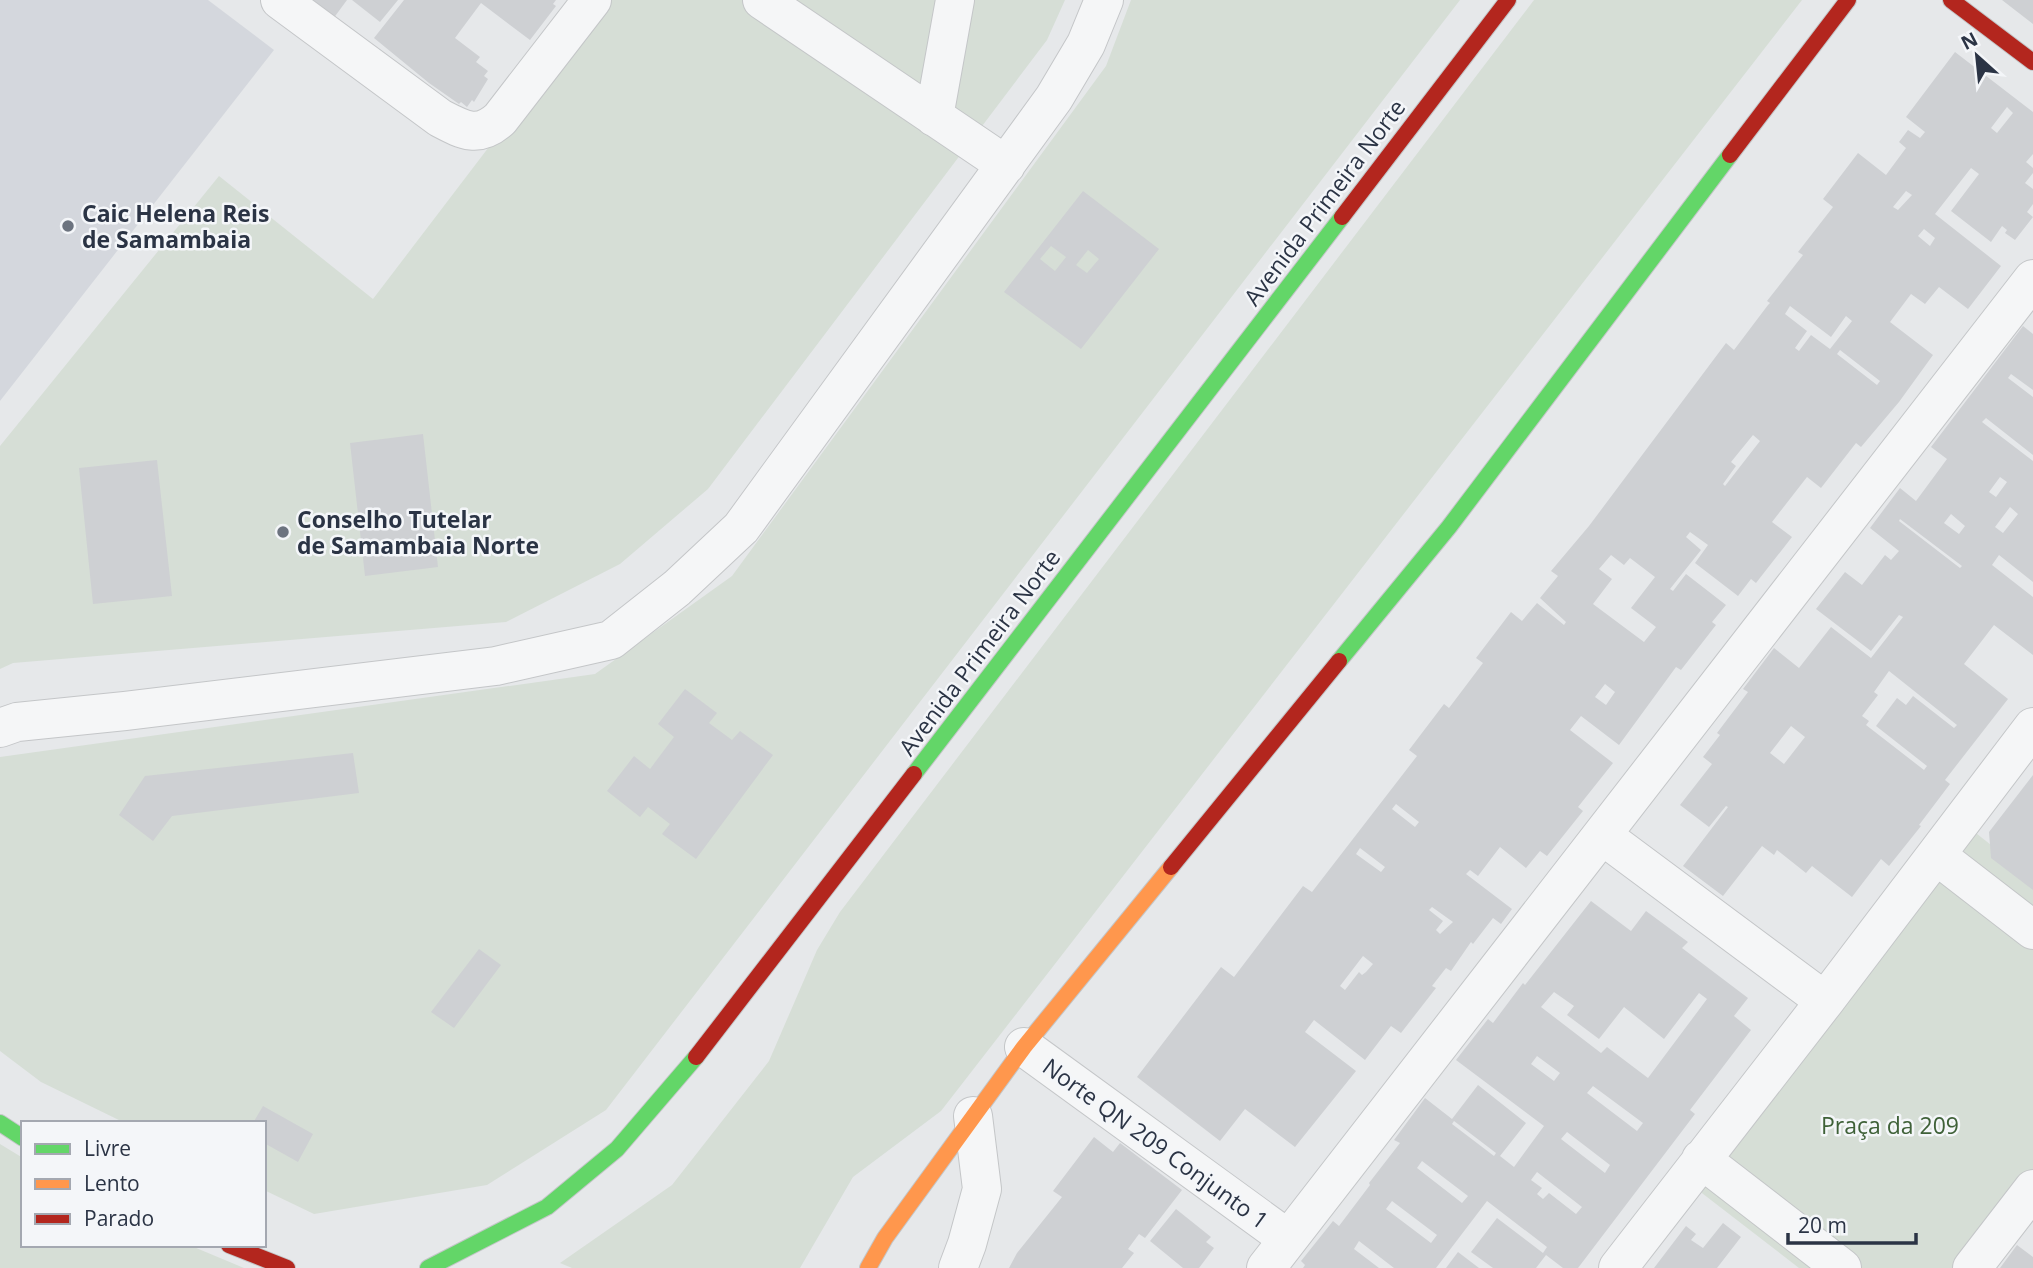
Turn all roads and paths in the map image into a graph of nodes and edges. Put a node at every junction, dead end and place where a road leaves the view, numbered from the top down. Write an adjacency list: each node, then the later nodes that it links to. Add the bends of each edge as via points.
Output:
1 (280, 0): 2 (street, via 440,118 466,131 492,126 500,119)
2 (593, 0)
3 (762, 0): 10 (street)
4 (955, 0): 10 (street)
5 (1104, 0): 11 (street, via 1086,44 1054,98)
6 (1508, 0): 28 (main road, Avenida Primeira Norte, via 709,1042 617,1149 547,1207)
7 (1848, 0): 19 (main road, via 1448,527)
8 (1951, 0): 9 (main road)
9 (2033, 62)
10 (934, 117): 11 (street)
11 (1006, 165): 14 (street, via 741,528 677,588 611,640 496,666 17,722)
12 (2033, 279): 15 (street)
13 (2033, 727): 16 (street)
14 (0, 728)
15 (1603, 836): 18 (street); 26 (street)
16 (1936, 855): 17 (street); 18 (street)
17 (2033, 930)
18 (1825, 1001): 23 (street)
19 (1024, 1047): 20 (main road); 26 (street, Norte QN 209 Conjunto 1)
20 (973, 1116): 29 (main road); 30 (street, via 982,1189)
21 (0, 1123): 22 (main road)
22 (21, 1137)
23 (1701, 1159): 31 (street); 32 (street)
24 (2033, 1189): 33 (street)
25 (234, 1247): 27 (main road)
26 (1277, 1253)
27 (287, 1268)
28 (428, 1268)
29 (868, 1268)
30 (958, 1268)
31 (1618, 1268)
32 (1842, 1268)
33 (1972, 1268)

